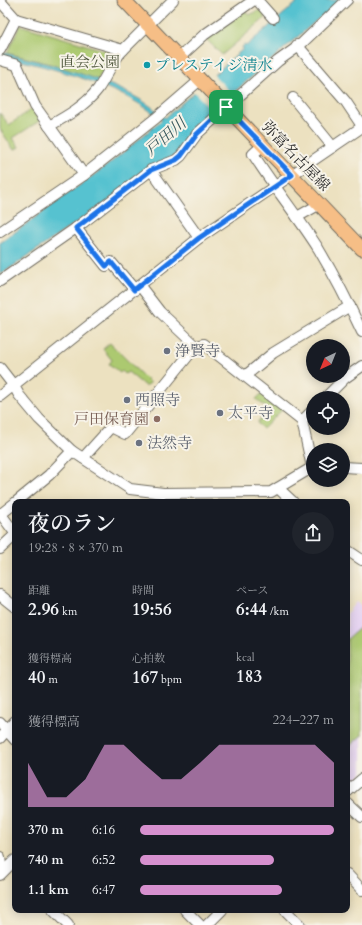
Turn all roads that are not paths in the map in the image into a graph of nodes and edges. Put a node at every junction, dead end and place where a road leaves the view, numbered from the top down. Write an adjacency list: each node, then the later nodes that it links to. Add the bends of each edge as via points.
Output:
1 (124, 0): 10 (main road, 弥富名古屋線)
2 (173, 0): 10 (street)
3 (254, 0): 7 (street)
4 (257, 0): 8 (street)
5 (347, 0): 11 (street)
6 (0, 1): 9 (street)
7 (241, 4): 14 (street)
8 (273, 18)
9 (16, 19): 12 (street); 13 (street)
10 (148, 24): 13 (street); 14 (main road, 弥富名古屋線)
11 (298, 45): 18 (street); 20 (street, via 346,102)
12 (0, 50)
13 (123, 50): 19 (street, via 100,85 73,112)
14 (180, 58): 16 (main road, 弥富名古屋線)
15 (0, 60): 19 (street, via 17,65 35,106)
16 (201, 81): 18 (main road, 弥富名古屋線); 24 (street)
17 (293, 98): 22 (street)
18 (225, 106): 21 (main road, 弥富名古屋線); 23 (street, via 197,134 181,156)
19 (49, 126): 24 (street)
20 (362, 127): 22 (street)
21 (263, 145): 25 (main road, 弥富名古屋線); 26 (street, via 253,154)
22 (334, 147): 25 (street)
23 (151, 170): 29 (street); 31 (street)
24 (84, 175): 30 (street)
25 (292, 175): 26 (street); 27 (main road, 弥富名古屋線)
26 (274, 187): 28 (street); 31 (street)
27 (320, 204): 28 (street); 32 (main road, 弥富名古屋線)
28 (297, 217): 35 (street, via 318,248)
29 (76, 228): 33 (street); 34 (street, via 106,266 111,262)
30 (0, 232)
31 (199, 238): 34 (street)
32 (362, 249)
33 (0, 282)
34 (137, 288): 37 (street); 41 (street)
35 (350, 306): 36 (street); 40 (street, via 273,353)
36 (362, 332)
37 (196, 346): 40 (street, via 204,344); 48 (street, via 125,434 112,427)
38 (362, 366): 42 (street)
39 (0, 368): 41 (street)
40 (245, 376): 45 (street)
41 (14, 386): 43 (street); 47 (street, via 39,419)
42 (332, 391)
43 (0, 396)
44 (306, 416): 45 (street)
45 (302, 420): 46 (street)
46 (307, 443)
47 (72, 451): 48 (street); 55 (street, via 49,475)
48 (83, 458): 54 (street, via 130,489)
49 (350, 467): 50 (street)
50 (362, 468)
51 (306, 470): 52 (street)
52 (278, 488): 53 (street, via 271,492); 57 (street)
53 (247, 492): 54 (street); 56 (street)
54 (161, 498)
55 (19, 499)
56 (251, 499)
57 (290, 499)
58 (12, 504): 59 (street)
59 (0, 513): 60 (street)
60 (12, 530)
61 (12, 537): 62 (street)
62 (0, 549)
63 (350, 552): 64 (street)
64 (362, 560)
65 (1, 597): 66 (street)
66 (12, 605)
67 (12, 723): 68 (street)
68 (2, 731): 69 (street)
69 (12, 738)
70 (362, 779): 71 (street)
71 (350, 789)
72 (350, 806): 73 (street)
73 (362, 817)
74 (350, 877): 75 (street)
75 (362, 890)
76 (56, 913): 80 (street)
77 (188, 913): 81 (street)
78 (219, 913): 82 (street)
79 (288, 913): 83 (street)
80 (68, 925)
81 (200, 925)
82 (207, 925)
83 (300, 925)

